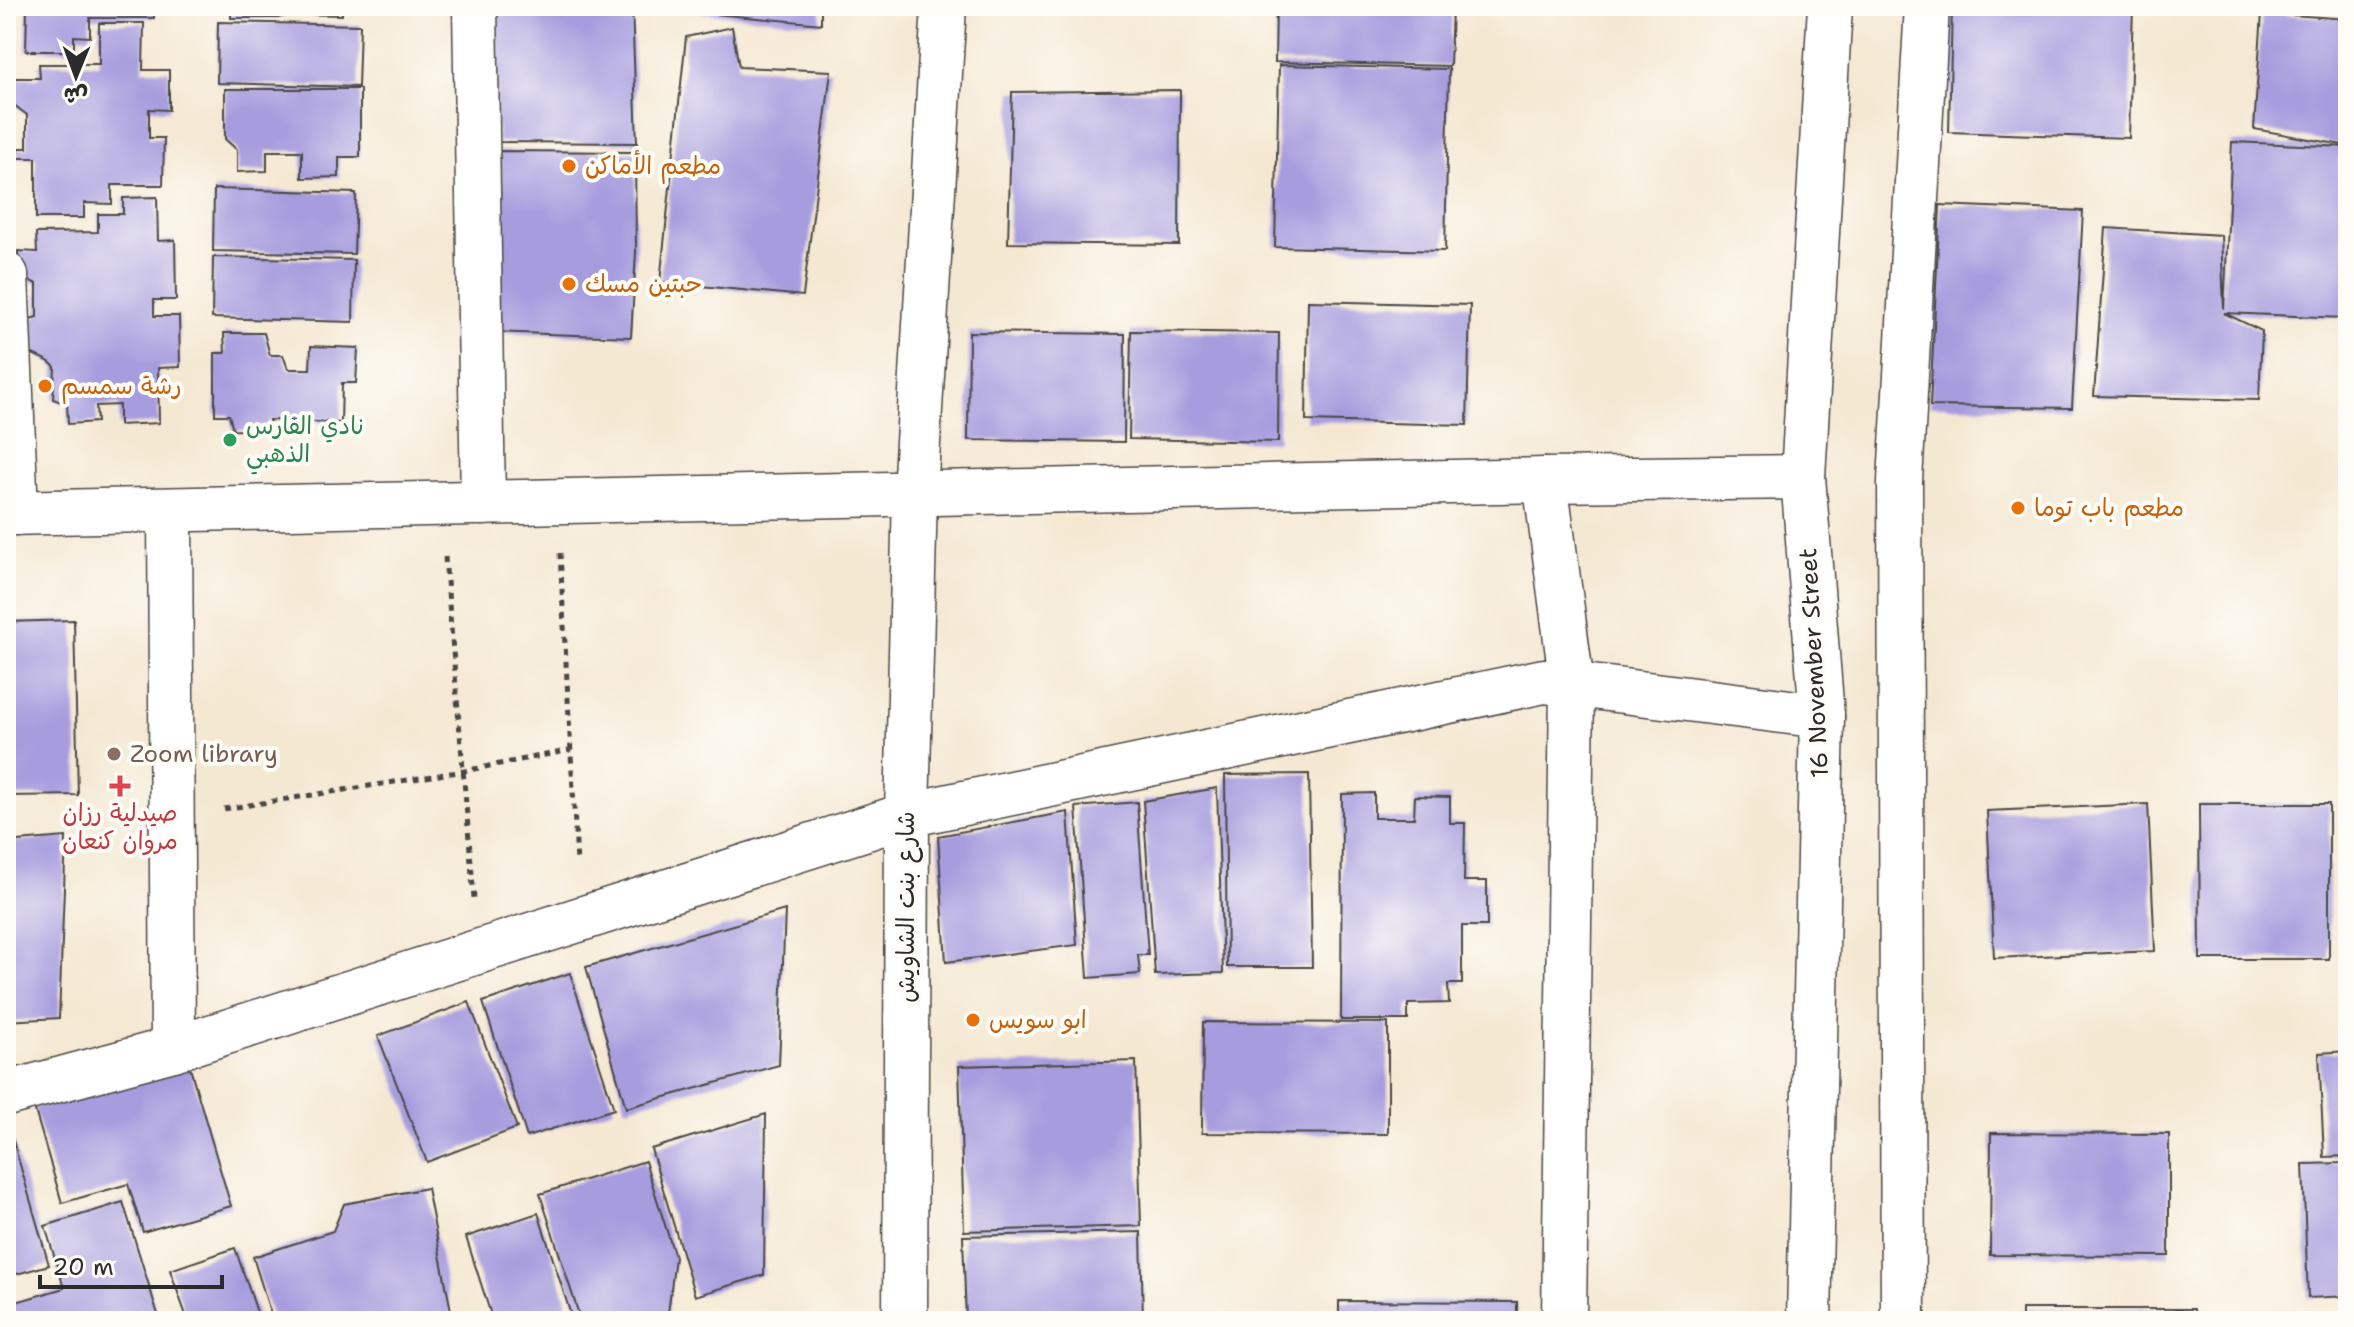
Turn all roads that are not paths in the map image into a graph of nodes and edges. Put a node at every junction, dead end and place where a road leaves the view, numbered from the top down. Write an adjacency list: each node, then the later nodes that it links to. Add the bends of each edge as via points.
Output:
1 (475, 6): 9 (street)
2 (944, 6): 8 (street, شارع بنت الشاويش)
3 (1830, 6): 6 (street, 16 November Street)
4 (1927, 6): 20 (street, via 1900,481)
5 (6, 275): 11 (street)
6 (1803, 477): 7 (street); 13 (street, 16 November Street)
7 (1545, 480): 8 (street); 12 (street)
8 (915, 493): 9 (street); 14 (street, شارع بنت الشاويش)
9 (483, 503): 10 (street)
10 (170, 511): 11 (street); 15 (street)
11 (11, 513)
12 (1572, 685): 13 (street); 14 (street, via 1544,681); 18 (street)
13 (1822, 716): 19 (street, 16 November Street)
14 (907, 815): 15 (street); 17 (street, شارع بنت الشاويش)
15 (173, 1049): 16 (street)
16 (6, 1094)
17 (898, 1319)
18 (1564, 1321)
19 (1809, 1321)
20 (1903, 1321)

